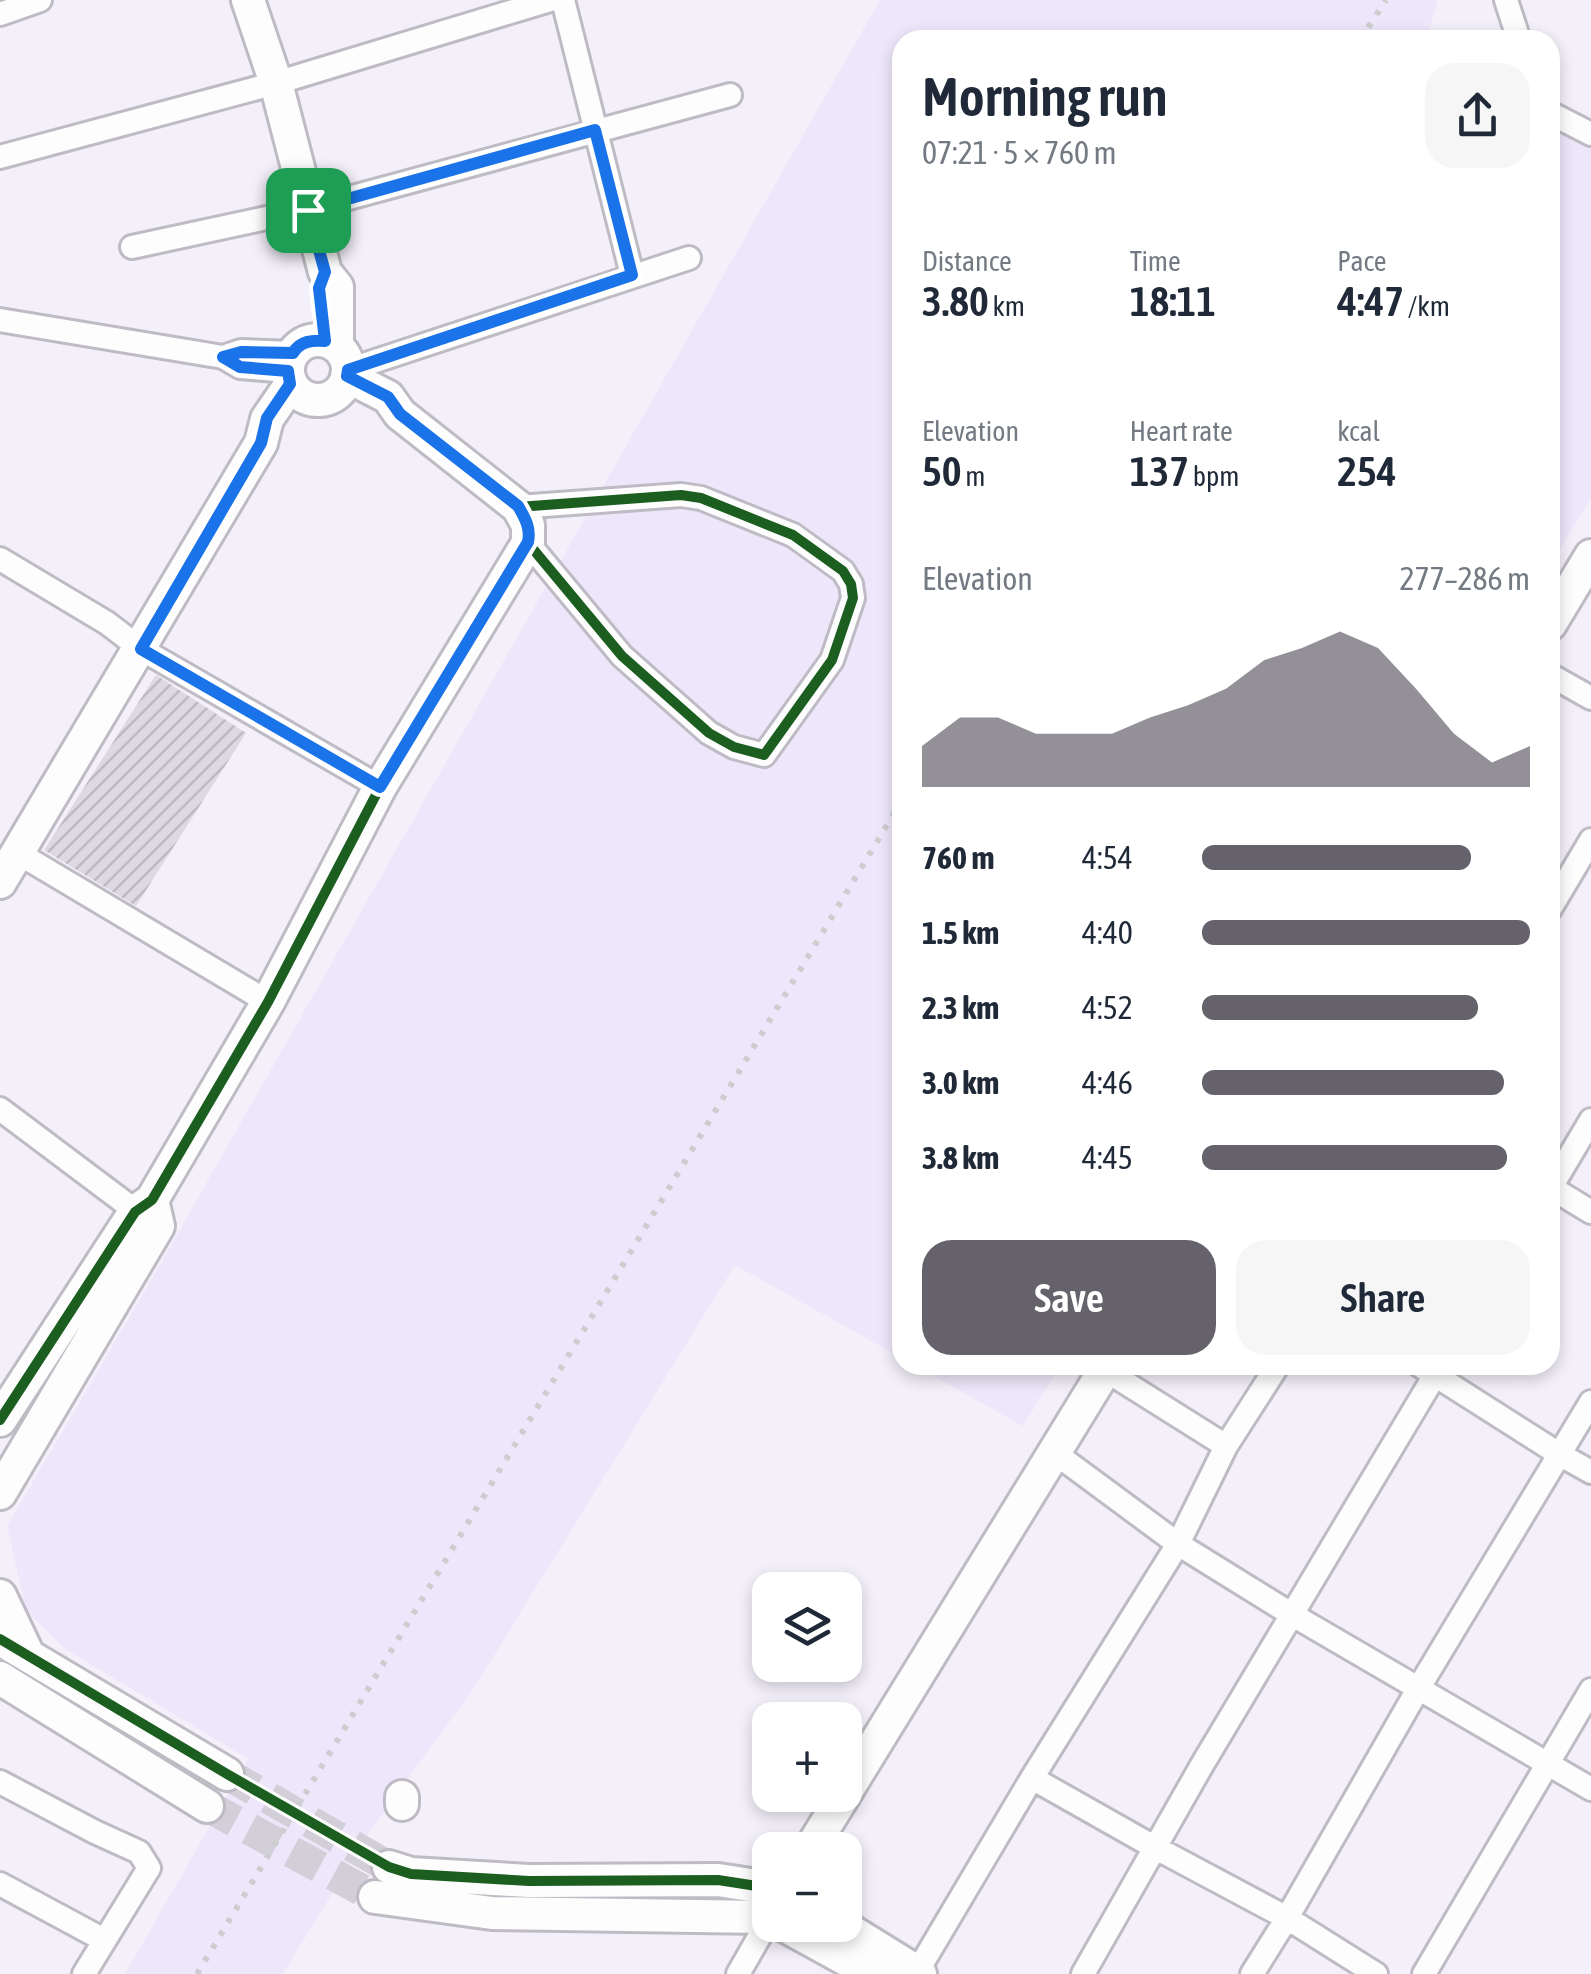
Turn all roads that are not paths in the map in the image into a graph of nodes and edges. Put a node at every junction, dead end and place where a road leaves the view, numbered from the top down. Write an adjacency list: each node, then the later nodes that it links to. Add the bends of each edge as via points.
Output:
1 (40, 0): 6 (street)
2 (248, 0): 8 (street)
3 (550, 0): 8 (street)
4 (563, 0): 11 (street)
5 (1506, 0): 7 (street)
6 (0, 14)
7 (1516, 30)
8 (276, 83): 13 (street); 14 (street)
9 (730, 95): 11 (street)
10 (1560, 118): 12 (street)
11 (595, 130): 14 (street); 17 (street)
12 (1591, 134)
13 (0, 157)
14 (308, 210): 15 (street); 19 (street, via 325,272 337,288)
15 (132, 247)
16 (689, 258): 17 (street)
17 (632, 275): 19 (street)
18 (0, 320): 20 (street, via 223,357 240,367)
19 (339, 365): 20 (street, via 322,400); 20 (street, via 315,340 304,343); 21 (street, via 388,397 400,414)
20 (293, 376): 26 (street, via 284,430 261,443)
21 (518, 506): 22 (street); 22 (street, via 701,498 793,535 842,571 853,598 832,660 764,755 749,753 708,732 622,656)
22 (528, 542): 29 (street)
23 (1591, 556): 25 (street)
24 (0, 558): 26 (street)
25 (1560, 607)
26 (141, 649): 29 (street); 31 (street)
27 (1560, 681): 28 (street)
28 (1591, 698)
29 (380, 787): 34 (street)
30 (1591, 840): 33 (street)
31 (18, 853): 32 (street); 34 (street)
32 (0, 882)
33 (1560, 891)
34 (268, 1002): 40 (street)
35 (0, 1109): 40 (street)
36 (1591, 1120): 37 (street)
37 (1560, 1171)
38 (1560, 1194): 39 (street)
39 (1591, 1212)
40 (148, 1213): 47 (street); 52 (street)
41 (1103, 1375): 49 (street)
42 (1118, 1375): 48 (street)
43 (1272, 1375): 48 (street)
44 (1428, 1375): 55 (street)
45 (1440, 1375): 50 (street)
46 (1591, 1402): 50 (street)
47 (0, 1420)
48 (1226, 1446): 53 (street)
49 (1055, 1453): 53 (street); 62 (street)
50 (1559, 1454): 51 (street); 59 (street)
51 (1591, 1472)
52 (0, 1493)
53 (1178, 1544): 55 (street); 64 (street)
54 (0, 1596): 57 (street)
55 (1292, 1614): 59 (street); 68 (street)
56 (0, 1640): 57 (street)
57 (30, 1657): 63 (street)
58 (1, 1679): 67 (street)
59 (1418, 1689): 61 (street); 74 (street)
60 (1591, 1690): 61 (street)
61 (1546, 1764): 66 (street); 86 (street)
62 (862, 1765)
63 (227, 1774)
64 (1032, 1778): 68 (street); 79 (street)
65 (0, 1782): 76 (street, via 146,1860 150,1868)
66 (1591, 1789)
67 (207, 1806)
68 (1154, 1847): 74 (street); 83 (street)
69 (389, 1867): 70 (street, via 509,1880)
70 (752, 1885)
71 (4, 1894): 76 (street)
72 (375, 1897): 73 (street, via 492,1913)
73 (752, 1918)
74 (1287, 1918): 84 (street); 85 (street)
75 (862, 1938): 79 (street)
76 (104, 1940): 80 (street)
77 (756, 1942): 81 (street)
78 (815, 1942): 82 (street)
79 (918, 1973)
80 (84, 1974)
81 (738, 1974)
82 (873, 1974)
83 (1083, 1974)
84 (1252, 1974)
85 (1376, 1974)
86 (1424, 1974)

